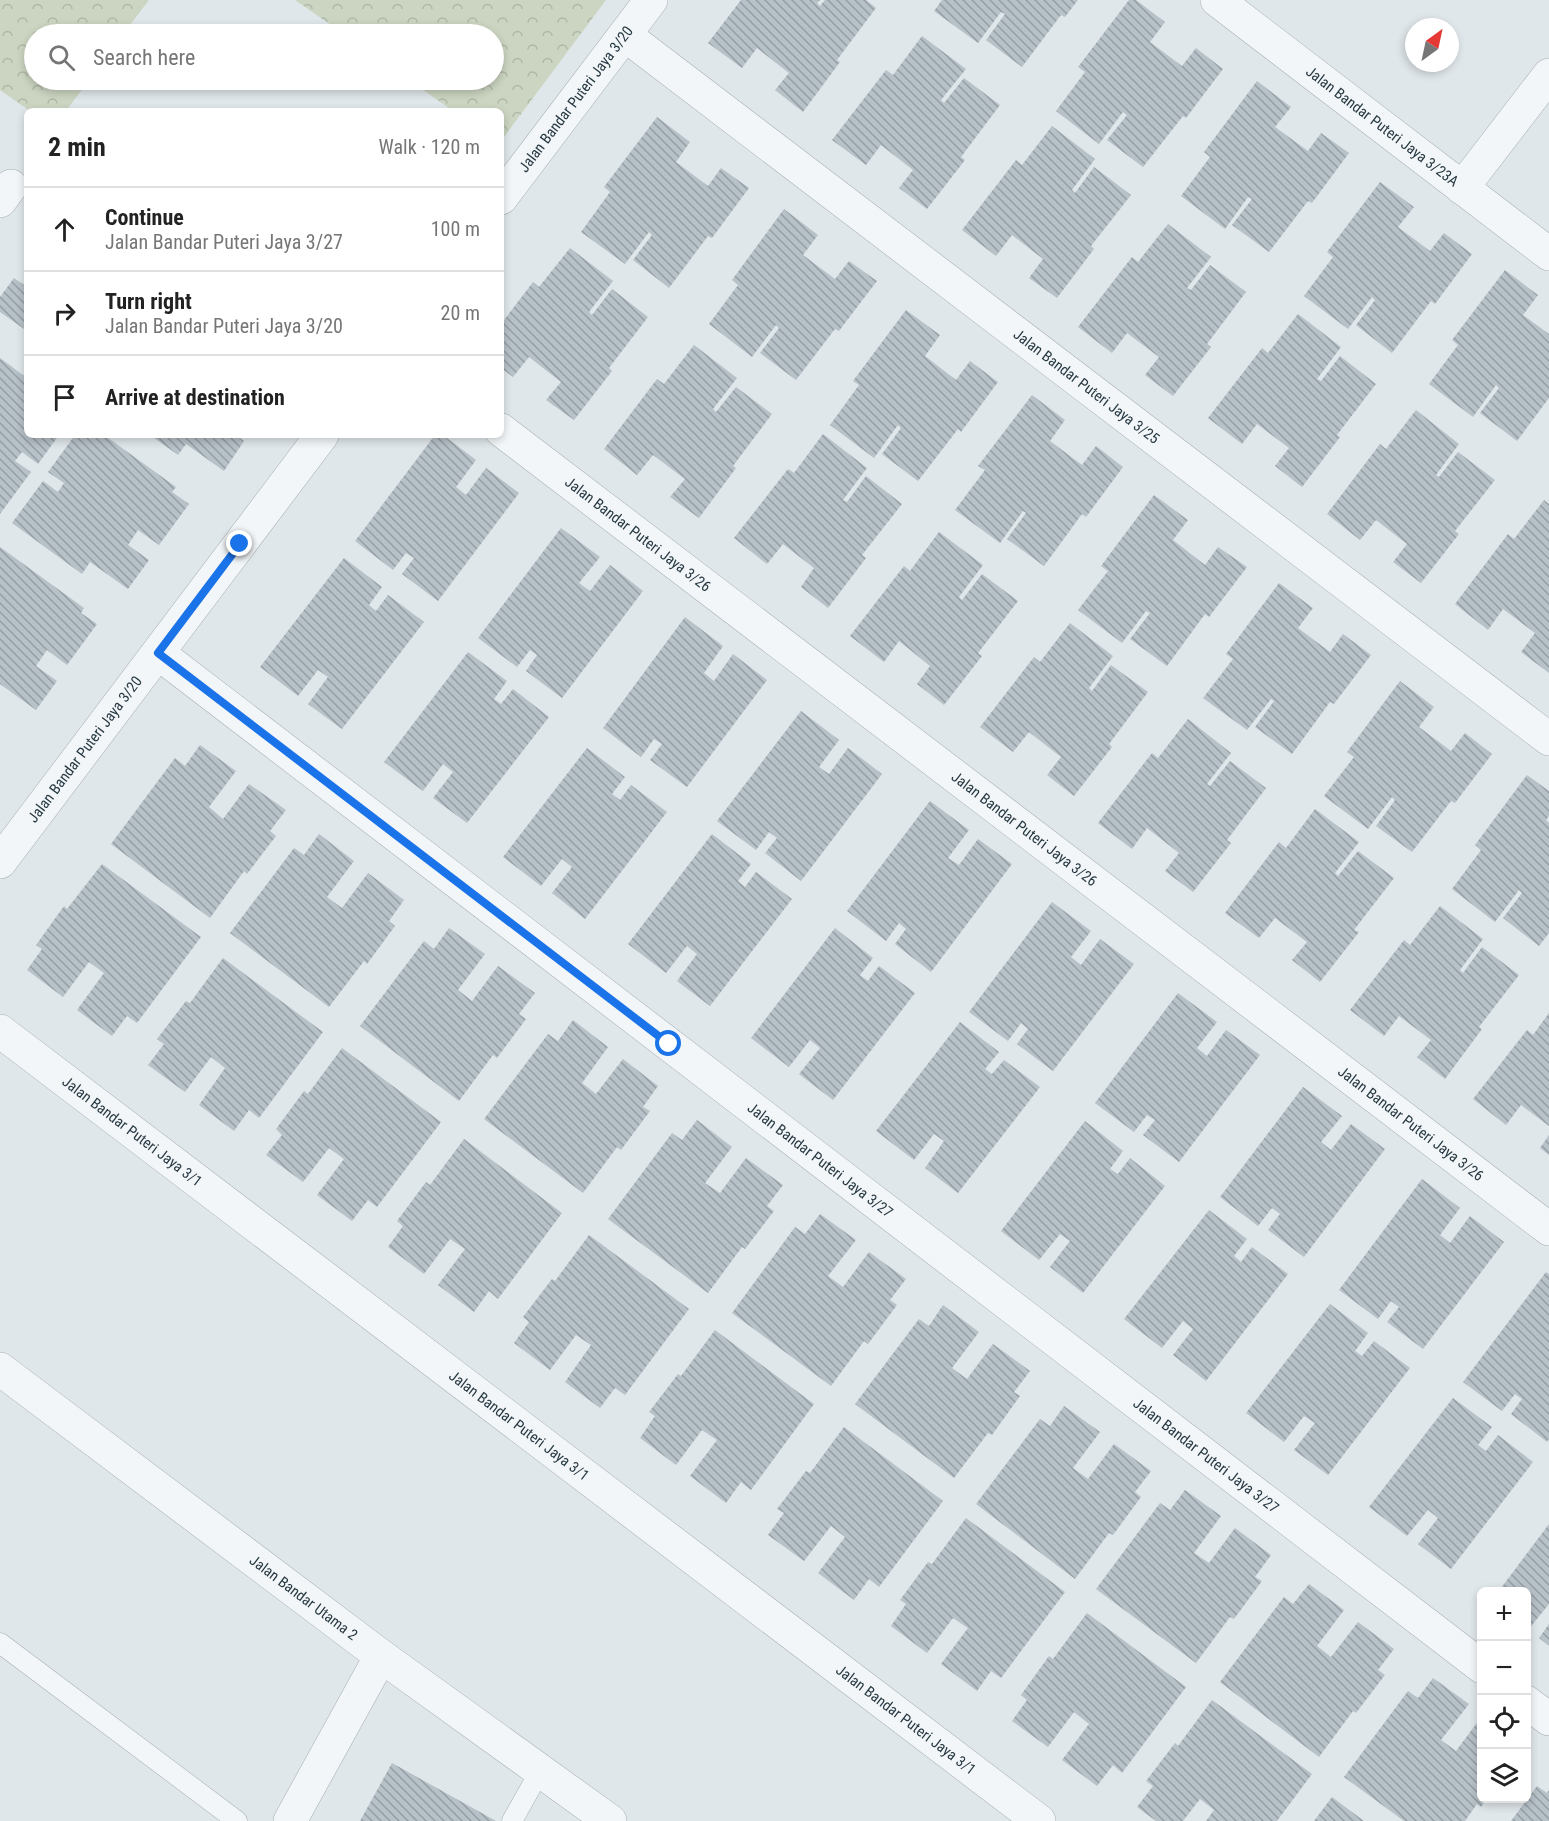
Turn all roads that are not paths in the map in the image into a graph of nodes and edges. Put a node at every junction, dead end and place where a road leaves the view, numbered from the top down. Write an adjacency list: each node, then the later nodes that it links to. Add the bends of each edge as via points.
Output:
1 (651, 0): 3 (street, Jalan Bandar Puteri Jaya 3/20)
2 (1216, 0): 5 (street, Jalan Bandar Puteri Jaya 3/23A)
3 (625, 35): 6 (street, Jalan Bandar Puteri Jaya 3/20); 11 (street, Jalan Bandar Puteri Jaya 3/25)
4 (1549, 75): 5 (street)
5 (1462, 188): 7 (street, Jalan Bandar Puteri Jaya 3/23A)
6 (504, 194)
7 (1549, 254)
8 (504, 432): 14 (street, Jalan Bandar Puteri Jaya 3/26)
9 (320, 438): 10 (street, Jalan Bandar Puteri Jaya 3/20)
10 (158, 653): 12 (street, Jalan Bandar Puteri Jaya 3/20); 18 (street, Jalan Bandar Puteri Jaya 3/27)
11 (1549, 739)
12 (0, 862)
13 (0, 1031): 26 (street, Jalan Bandar Puteri Jaya 3/1)
14 (1549, 1229)
15 (0, 1370): 17 (street, Jalan Bandar Utama 2)
16 (0, 1643): 22 (lane)
17 (381, 1656): 21 (street, Jalan Bandar Utama 2); 23 (street)
18 (1477, 1663)
19 (1531, 1705): 20 (street)
20 (1549, 1719)
21 (540, 1771): 24 (lane); 25 (street, Jalan Bandar Utama 2)
22 (237, 1821)
23 (290, 1821)
24 (512, 1821)
25 (610, 1821)
26 (1039, 1821)

